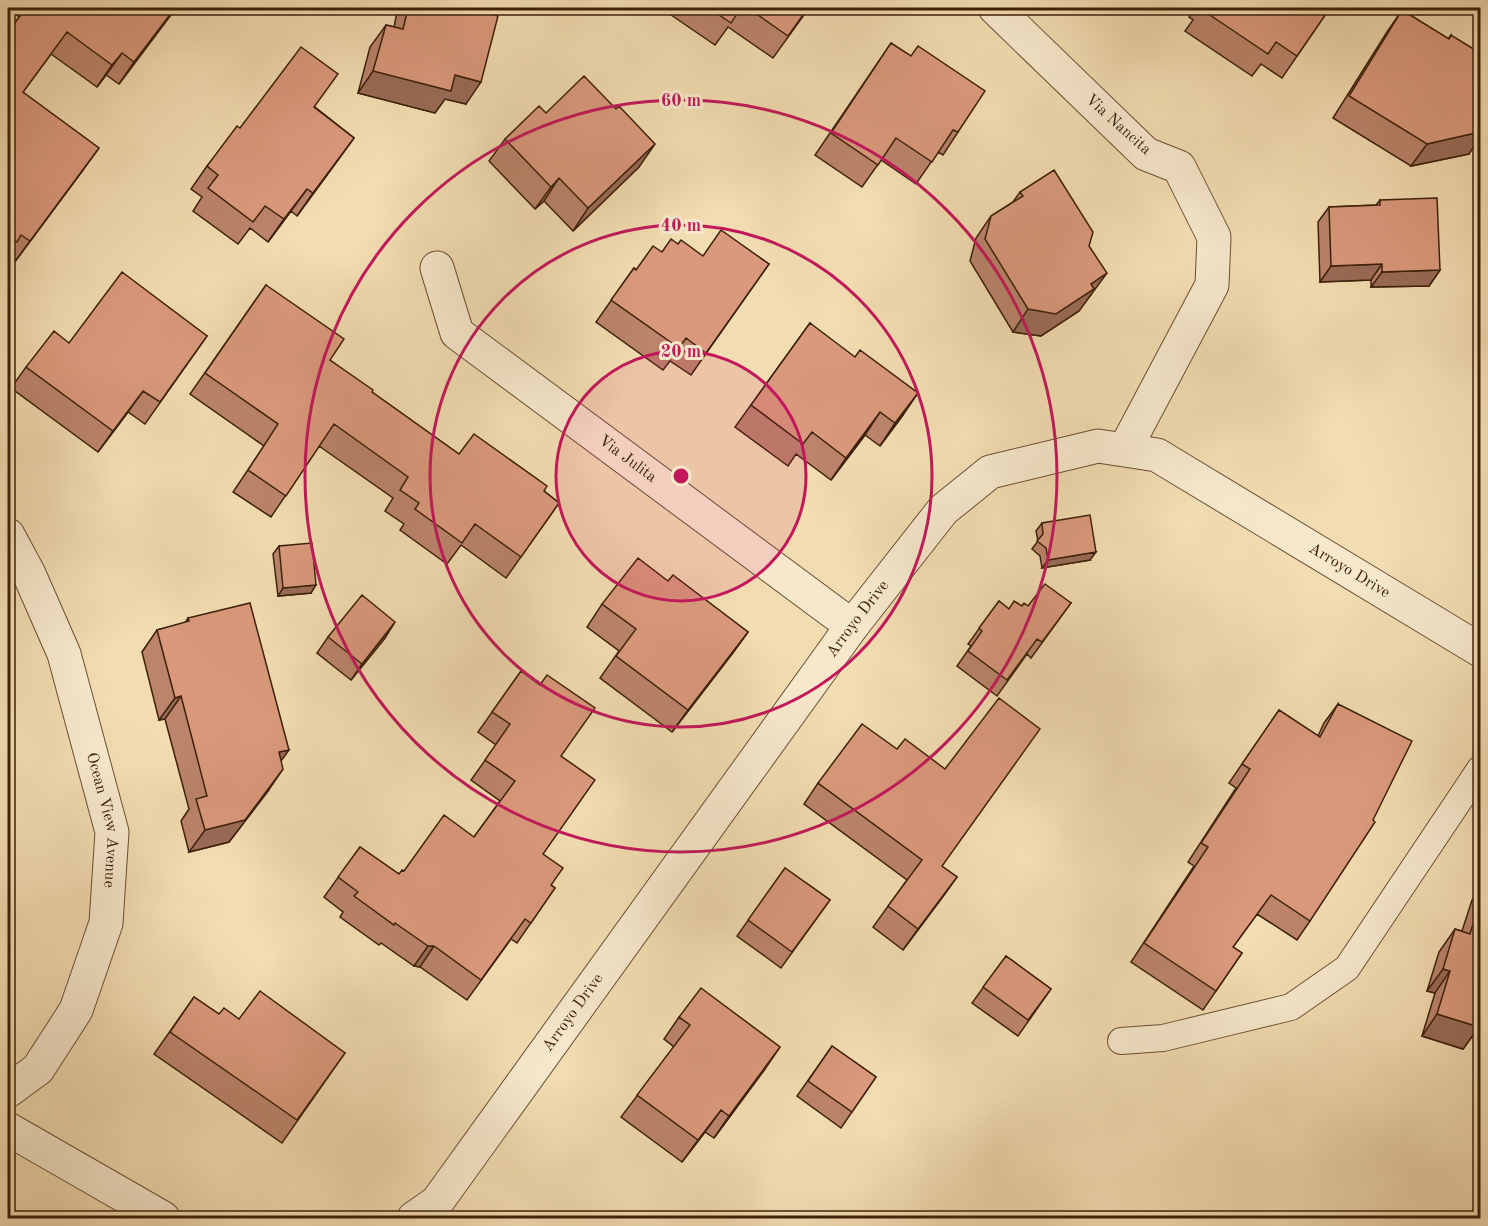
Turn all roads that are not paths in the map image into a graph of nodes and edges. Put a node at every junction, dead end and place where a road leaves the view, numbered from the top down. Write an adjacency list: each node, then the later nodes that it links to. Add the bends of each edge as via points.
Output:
1 (995, 8): 3 (street, Via Nancita, via 1146,154 1179,167 1214,237 1212,285)
2 (437, 268): 5 (street, Via Julita, via 457,333)
3 (1125, 449): 5 (street, Arroyo Drive, via 1098,446 990,472 943,510); 6 (street, Arroyo Drive, via 1157,455)
4 (8, 535): 9 (street, Ocean View Avenue, via 64,654 112,832 106,923 76,1010 38,1069)
5 (852, 626): 12 (street, Arroyo Drive, via 437,1202)
6 (1480, 650)
7 (1480, 769): 8 (lane, via 1347,968 1291,1007 1163,1038)
8 (1121, 1041)
9 (8, 1091)
10 (8, 1129): 11 (street)
11 (163, 1218)
12 (414, 1218)

